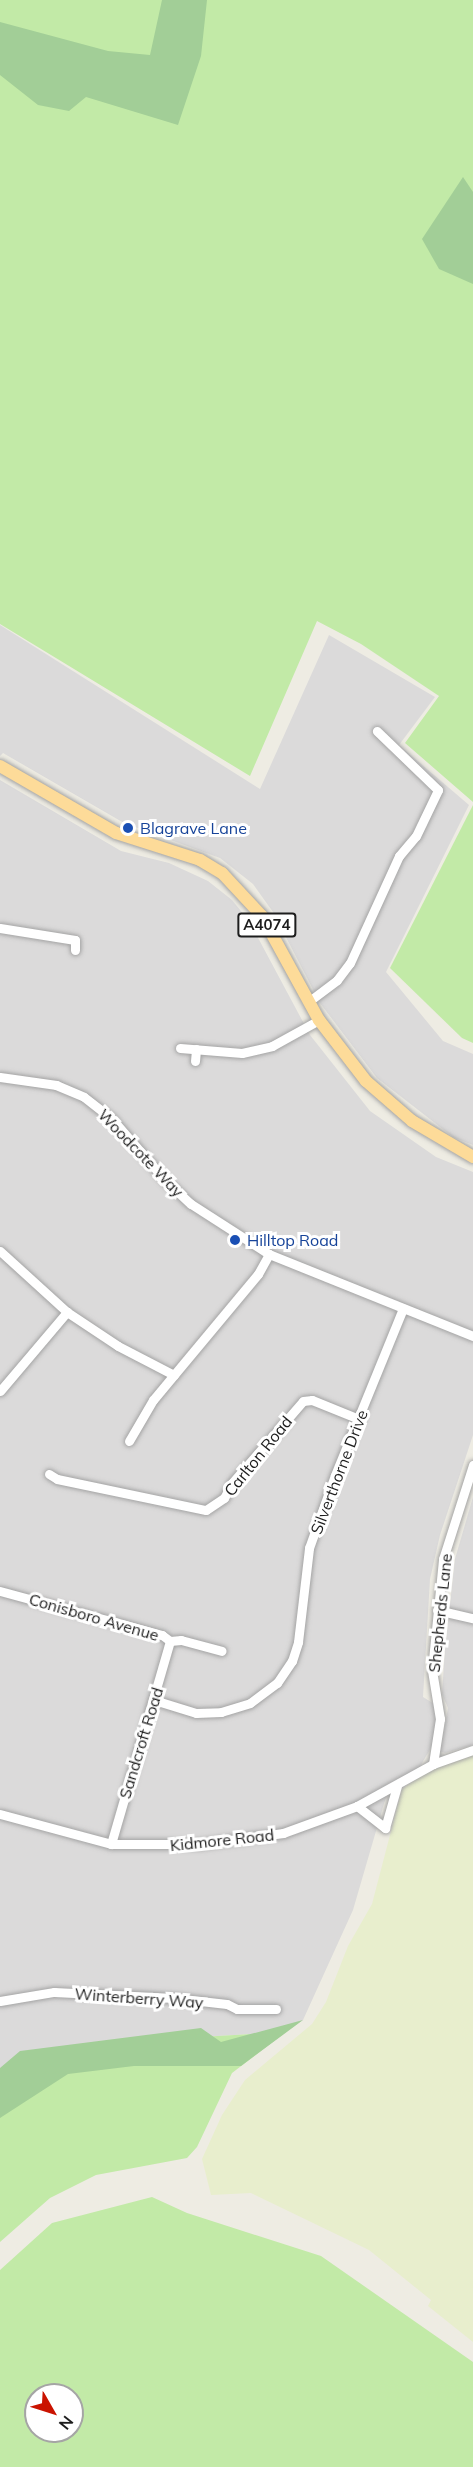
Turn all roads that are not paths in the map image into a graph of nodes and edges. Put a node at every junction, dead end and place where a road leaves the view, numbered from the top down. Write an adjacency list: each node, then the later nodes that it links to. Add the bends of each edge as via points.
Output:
1 (377, 731): 5 (street, via 438,790 416,836 399,856 350,963 337,980)
2 (0, 766): 5 (main road, A4074, via 116,833 200,860 222,873 262,916)
3 (0, 928): 4 (street, via 78,936)
4 (75, 950)
5 (308, 1002): 6 (main road, A4074)
6 (319, 1020): 8 (street, via 272,1046 242,1053); 11 (main road, A4074, via 341,1053 390,1104 436,1137)
7 (180, 1048): 8 (street)
8 (196, 1049): 9 (street)
9 (195, 1061)
10 (0, 1077): 13 (street, Woodcote Way, via 56,1085 84,1097 112,1119 191,1204)
11 (473, 1157)
12 (0, 1251): 15 (street)
13 (269, 1254): 14 (street, Woodcote Way); 17 (street, via 258,1274)
14 (403, 1308): 16 (street, Woodcote Way); 19 (street, Silverthorne Drive)
15 (67, 1312): 17 (street, via 118,1346); 18 (street)
16 (473, 1336)
17 (174, 1375): 20 (street, via 153,1400)
18 (0, 1391)
19 (359, 1419): 22 (street, Carlton Road, via 312,1400 303,1401 232,1483 224,1498 206,1510 57,1479); 28 (street, Silverthorne Drive, via 309,1548 298,1642 292,1661 277,1683 250,1703 221,1712 196,1713)
20 (129, 1441)
21 (473, 1465): 24 (street, Shepherds Lane, via 443,1559)
22 (49, 1474)
23 (0, 1591): 26 (street, Conisboro Avenue, via 162,1635)
24 (437, 1610): 25 (street); 30 (street, Shepherds Lane, via 432,1670 440,1719)
25 (473, 1618)
26 (170, 1641): 27 (street, Conisboro Avenue, via 181,1640); 28 (street, Sandcroft Road)
27 (222, 1651)
28 (154, 1700): 34 (street, Sandcroft Road)
29 (473, 1750): 30 (street, Kidmore Road)
30 (433, 1764): 31 (street, Kidmore Road)
31 (397, 1786): 32 (street, Kidmore Road); 32 (street, via 385,1828)
32 (357, 1806): 34 (street, Kidmore Road, via 283,1833 200,1844)
33 (0, 1814): 34 (street, Kidmore Road)
34 (111, 1844)
35 (0, 2001): 36 (street, Winterberry Way, via 54,1992)
36 (276, 2009)

